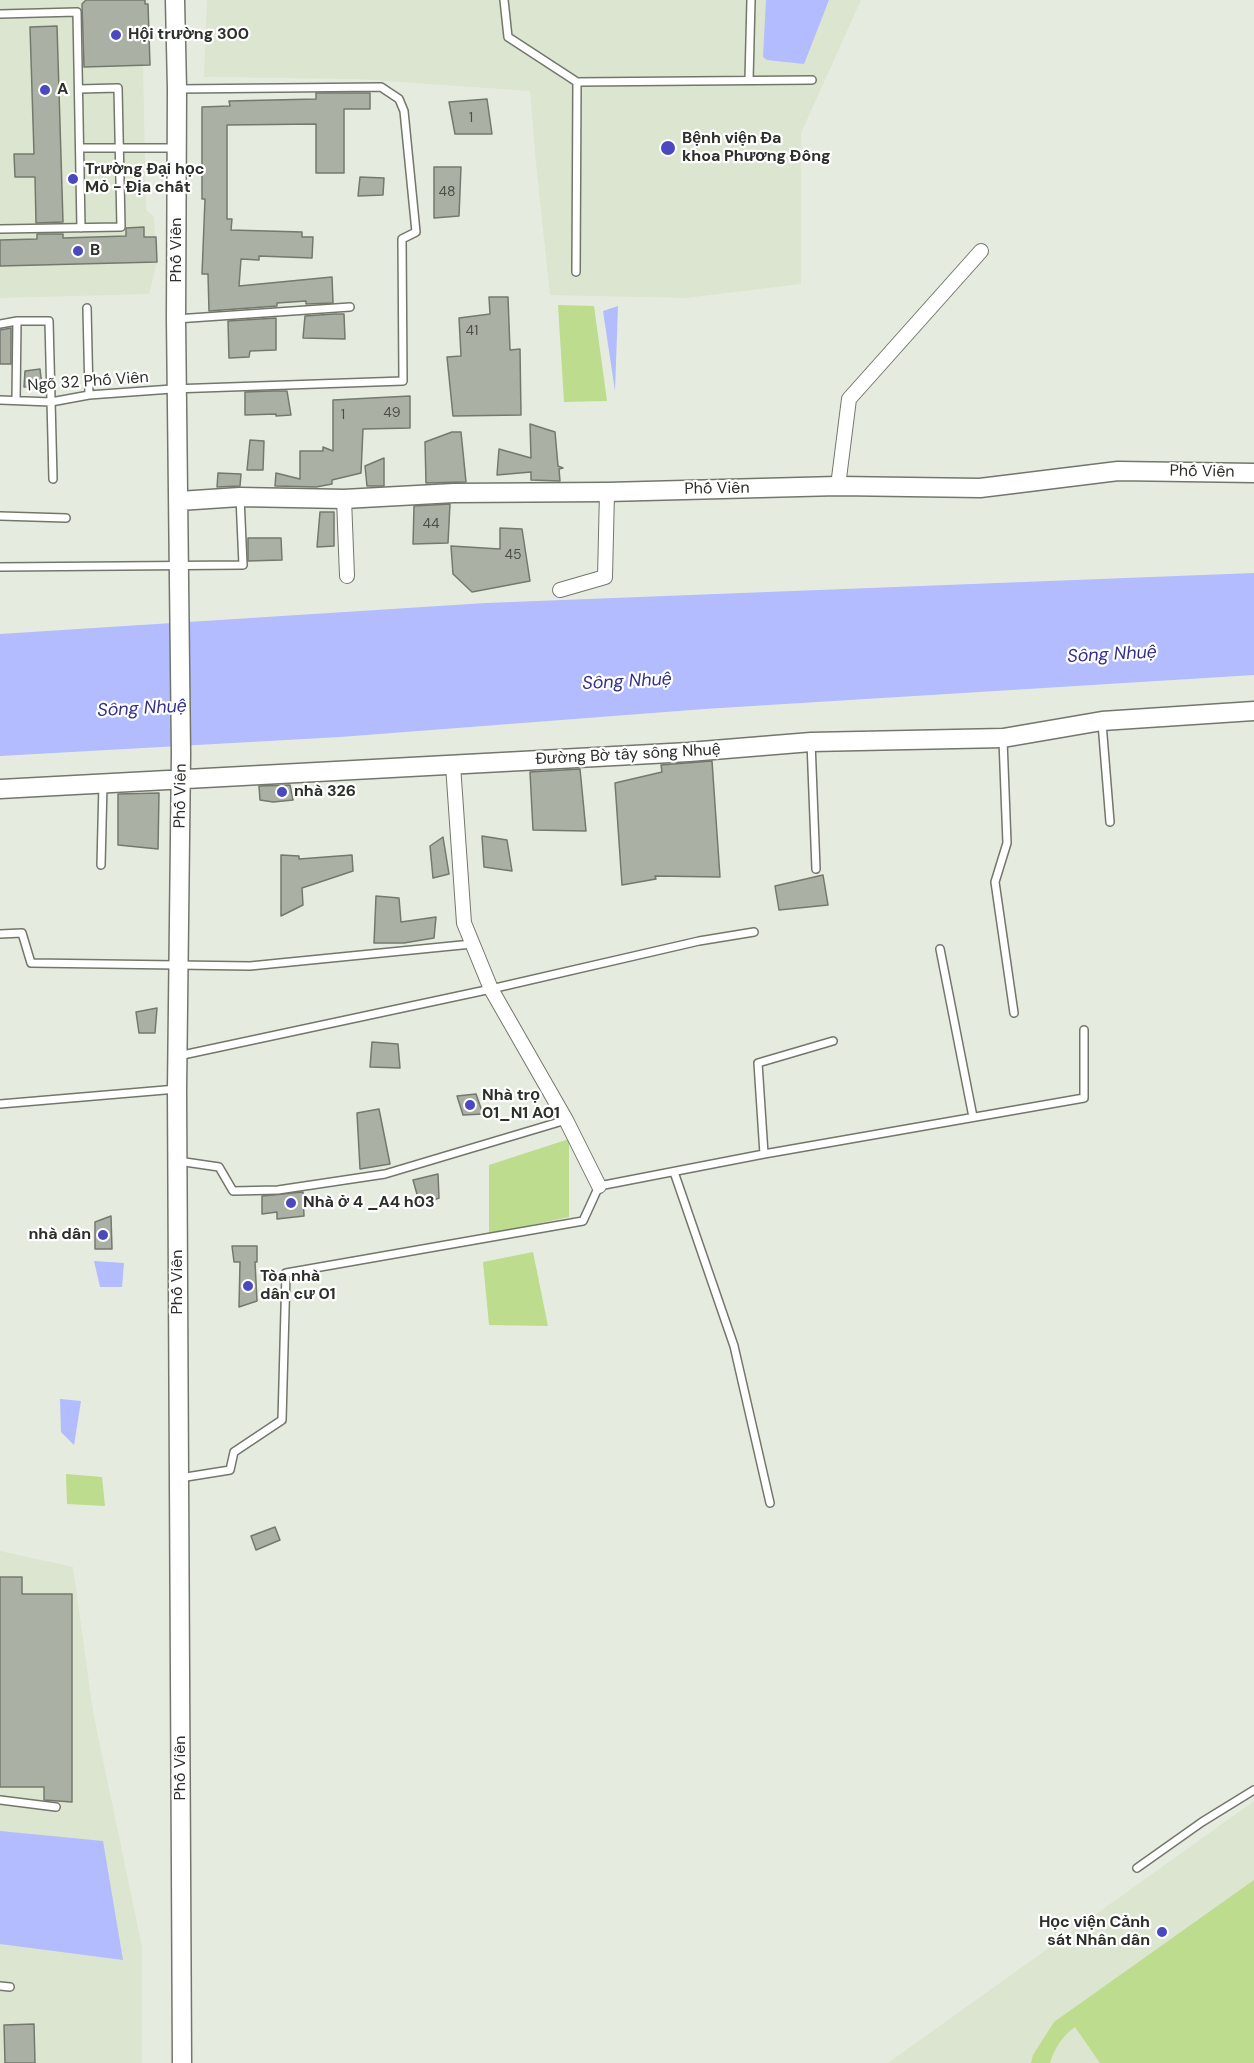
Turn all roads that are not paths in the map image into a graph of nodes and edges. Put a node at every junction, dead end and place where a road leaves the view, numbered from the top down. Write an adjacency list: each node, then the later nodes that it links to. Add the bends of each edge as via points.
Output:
1 (175, 0): 9 (street, Phố Viên)
2 (504, 0): 7 (lane, via 508,37)
3 (751, 0): 5 (lane)
4 (0, 14): 8 (lane, via 77,12)
5 (749, 80): 6 (lane); 7 (lane)
6 (812, 80)
7 (577, 82): 16 (lane)
8 (80, 89): 10 (lane, via 118,88); 11 (lane)
9 (177, 89): 12 (street, Phố Viên); 22 (lane, Ngõ 32 Phố Viên, via 381,87 399,99 404,111 416,232 402,239 403,381)
10 (119, 147): 11 (lane); 12 (lane); 13 (lane, via 121,227)
11 (81, 148): 13 (lane)
12 (177, 148): 19 (street, Phố Viên)
13 (81, 228): 14 (lane)
14 (0, 229)
15 (981, 251): 29 (street, via 849,399)
16 (576, 272)
17 (350, 307): 19 (lane)
18 (87, 308): 23 (lane)
19 (176, 319): 22 (street, Phố Viên)
20 (17, 321): 21 (lane); 25 (lane); 26 (lane, via 49,321)
21 (0, 324)
22 (178, 390): 23 (lane, Ngõ 32 Phố Viên); 33 (street, Phố Viên)
23 (89, 395): 26 (lane, Ngõ 32 Phố Viên)
24 (0, 400): 25 (lane, Ngõ 32 Phố Viên)
25 (16, 400): 26 (lane, Ngõ 32 Phố Viên)
26 (51, 402): 28 (lane)
27 (1254, 473): 29 (street, Phố Viên, via 1118,471 980,488)
28 (53, 479)
29 (838, 486): 30 (street, Phố Viên)
30 (607, 492): 32 (street, Phố Viên, via 454,493); 39 (street, via 605,577)
31 (240, 497): 32 (street, Phố Viên); 33 (street, Phố Viên); 36 (lane, via 243,565)
32 (344, 499): 38 (street)
33 (179, 501): 36 (street, Phố Viên)
34 (0, 516): 35 (lane)
35 (66, 518)
36 (179, 566): 37 (lane); 45 (street, Phố Viên)
37 (0, 567)
38 (347, 576)
39 (560, 590)
40 (1254, 711): 41 (street, Đường Bờ tây sông Nhuệ)
41 (1102, 721): 42 (street, Đường Bờ tây sông Nhuệ); 48 (lane)
42 (1003, 738): 43 (street, Đường Bờ tây sông Nhuệ); 57 (lane, via 1007,843 995,882)
43 (811, 742): 44 (street, Đường Bờ tây sông Nhuệ); 50 (lane)
44 (453, 765): 45 (street, Đường Bờ tây sông Nhuệ); 53 (street, via 464,923)
45 (181, 780): 46 (street, Đường Bờ tây sông Nhuệ); 55 (street, Phố Viên)
46 (103, 784): 47 (street, Đường Bờ tây sông Nhuệ); 49 (lane)
47 (0, 789)
48 (1110, 822)
49 (101, 866)
50 (816, 868)
51 (754, 932): 56 (lane)
52 (0, 933): 55 (lane, via 22,933 31,963)
53 (473, 944): 55 (lane, via 250,966); 56 (street)
54 (940, 949): 63 (lane)
55 (178, 966): 60 (street, Phố Viên)
56 (491, 989): 60 (lane); 64 (street)
57 (1014, 1013)
58 (1084, 1030): 63 (lane, via 1084,1098)
59 (833, 1041): 65 (lane, via 758,1063)
60 (178, 1056): 61 (street, Phố Viên)
61 (177, 1089): 62 (lane); 66 (street, Phố Viên)
62 (0, 1104)
63 (973, 1117): 65 (lane)
64 (566, 1120): 66 (lane, via 385,1174 278,1190 233,1191 219,1167); 68 (street)
65 (764, 1154): 67 (lane)
66 (177, 1160): 69 (street, Phố Viên)
67 (674, 1172): 68 (lane); 70 (lane, via 734,1346)
68 (599, 1186): 69 (lane, via 583,1221 286,1273 282,1420 234,1452 230,1470)
69 (180, 1478): 77 (street, Phố Viên)
70 (770, 1503)
71 (1254, 1790): 74 (lane)
72 (0, 1800): 73 (lane)
73 (56, 1807)
74 (1137, 1868)
75 (0, 1986): 76 (lane)
76 (10, 1987)
77 (182, 2063)

